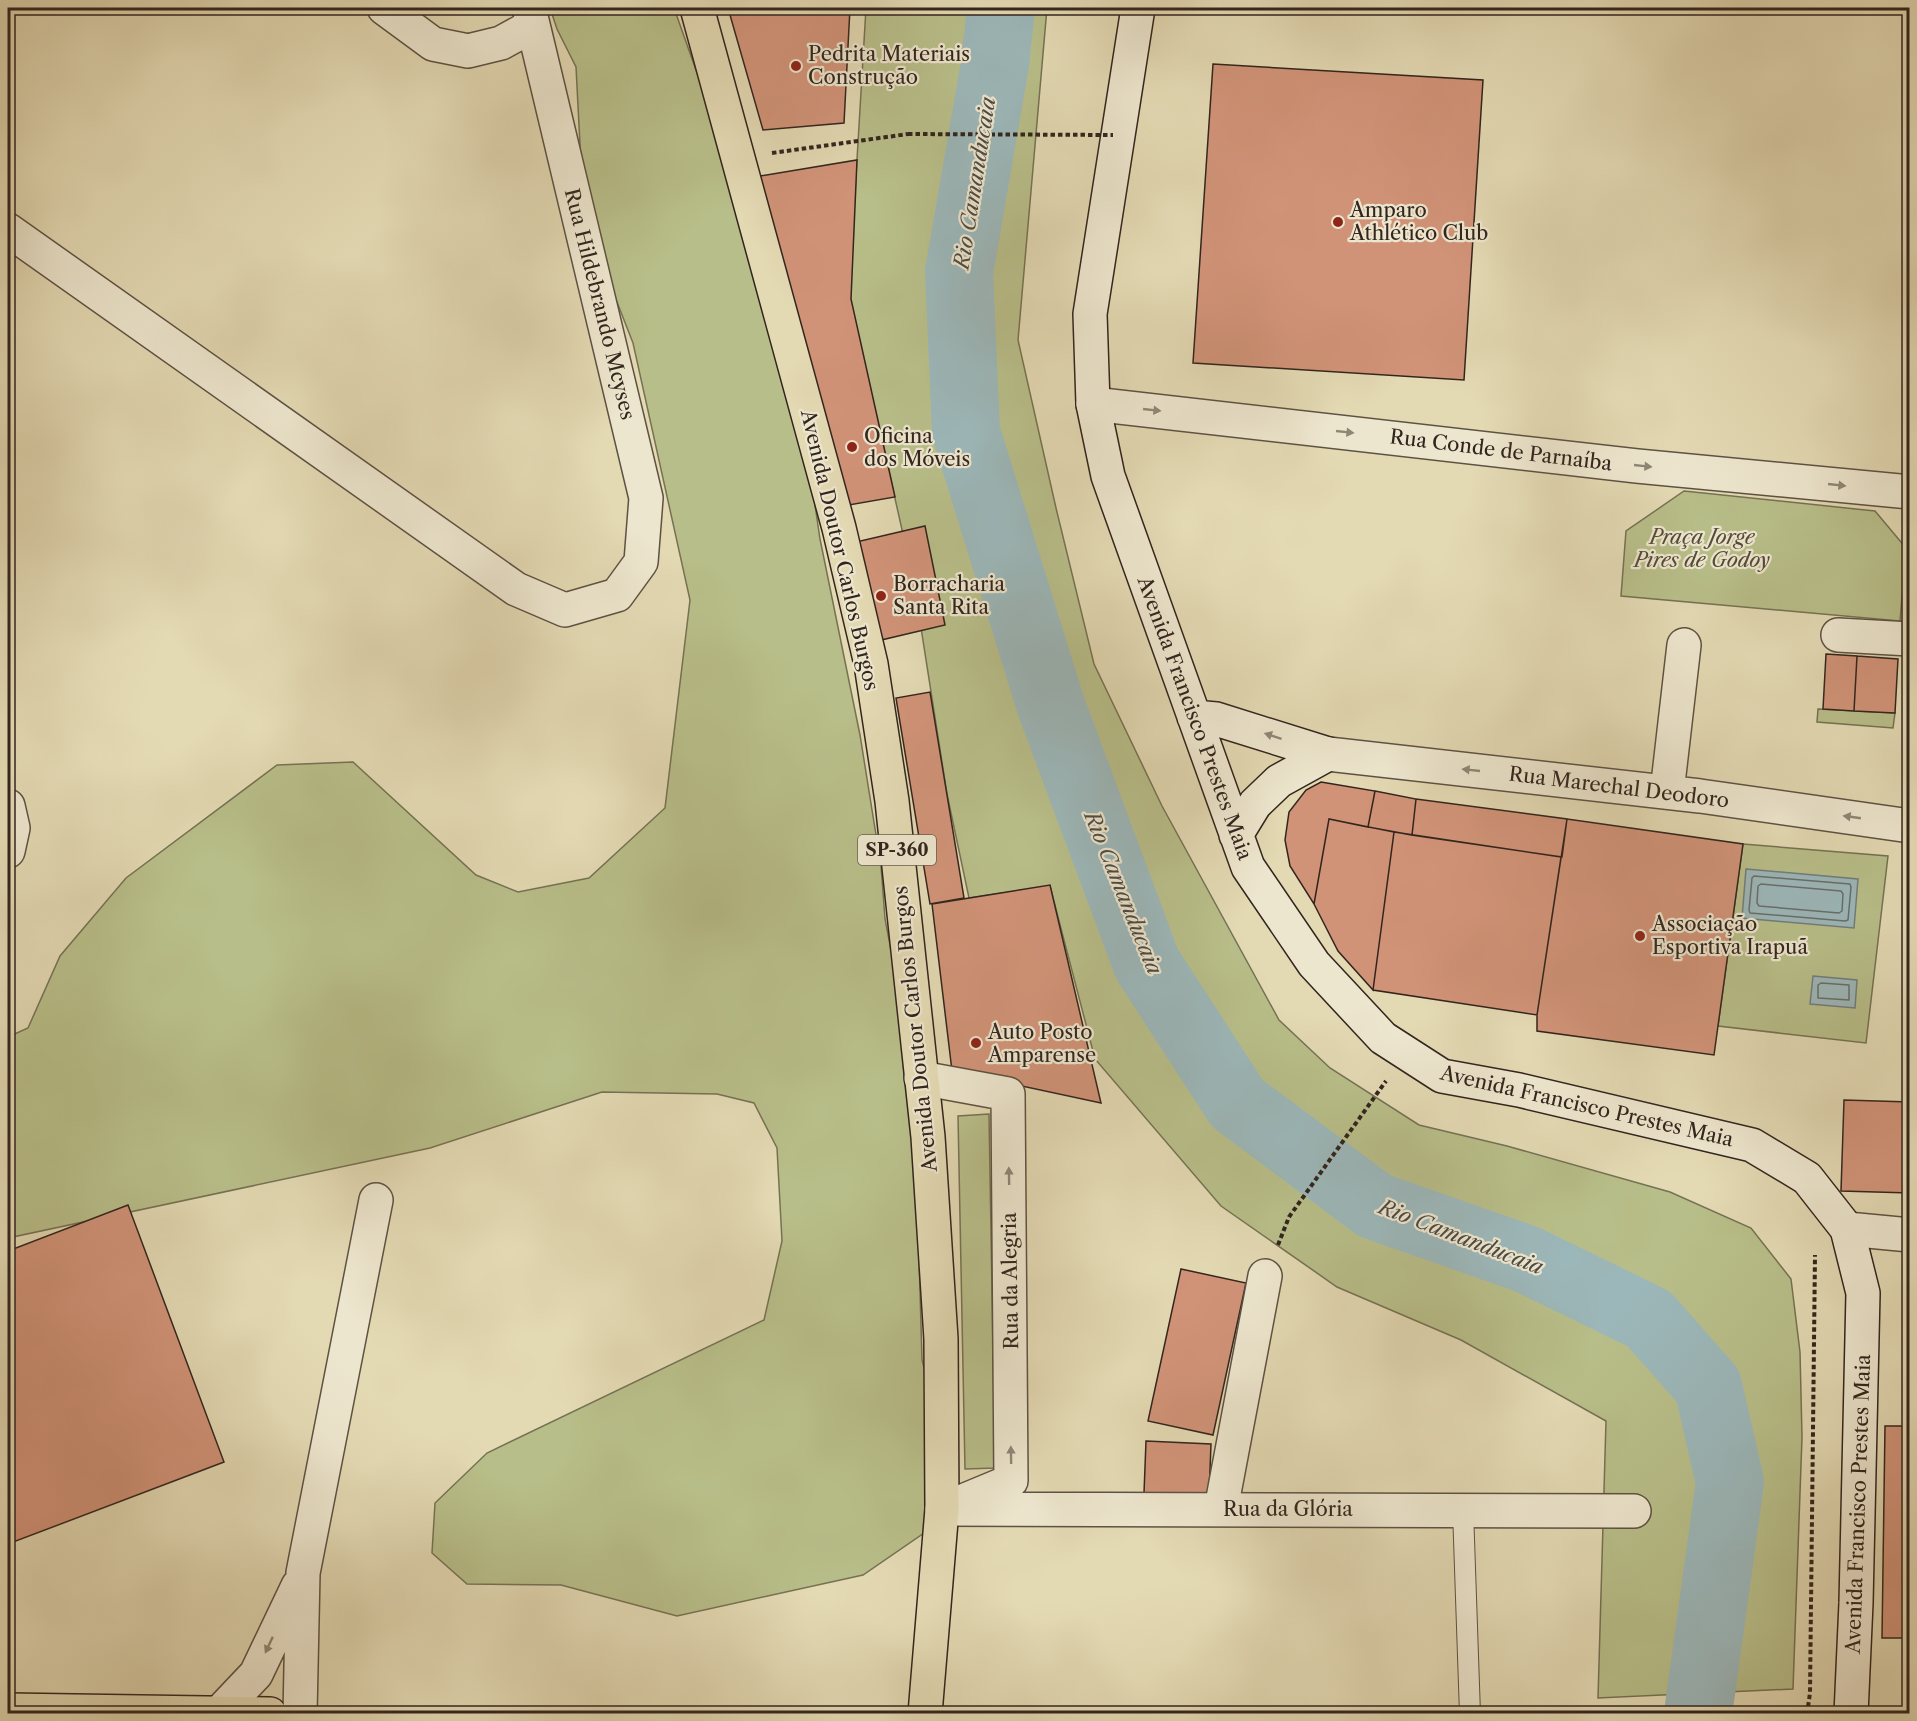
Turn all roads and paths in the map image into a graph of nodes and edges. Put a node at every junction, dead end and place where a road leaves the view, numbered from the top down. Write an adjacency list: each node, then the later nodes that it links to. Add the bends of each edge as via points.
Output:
1 (384, 8): 4 (street, via 433,44 468,51 501,43)
2 (697, 8): 8 (main road, Avenida Doutor Carlos Burgos / SP-360)
3 (1138, 8): 10 (street, Avenida Francisco Prestes Maia, via 1090,314)
4 (531, 17): 9 (street, Rua Hildebrando Mcyses, via 646,498 641,561 617,595 566,610 516,589)
5 (1091, 124): 6 (path)
6 (1089, 135)
7 (1113, 135): 8 (path, bridge, via 908,134)
8 (738, 158): 22 (main road, Avenida Doutor Carlos Burgos / SP-360, via 839,528 871,664 892,801)
9 (8, 230)
10 (1094, 404): 11 (street, Rua Conde de Parnaíba, one-way to 11); 15 (street, Avenida Francisco Prestes Maia, via 1108,476)
11 (1910, 492)
12 (1838, 635): 13 (street)
13 (1910, 639)
14 (1684, 645): 17 (street)
15 (1194, 717): 16 (street, Rua Marechal Deodoro, one-way to 15, via 1216,719); 20 (street, Avenida Francisco Prestes Maia)
16 (1328, 754): 17 (street, Rua Marechal Deodoro, one-way to 16); 20 (street, via 1278,781 1256,804)
17 (1667, 792): 19 (street, Rua Marechal Deodoro, one-way to 17)
18 (8, 806): 21 (street, via 13,828)
19 (1909, 821)
20 (1236, 835): 26 (street, Avenida Francisco Prestes Maia, via 1248,867 1314,964 1383,1038 1442,1076 1519,1090 1752,1145 1807,1178)
21 (8, 851)
22 (921, 1078): 30 (main road, Avenida Doutor Carlos Burgos / SP-360, via 941,1339); 30 (street, Rua da Alegria, one-way to 22, via 1011,1481 1008,1094)
23 (1387, 1079): 25 (path)
24 (376, 1200): 34 (street)
25 (1289, 1217)
26 (1846, 1229): 27 (street); 42 (street, Avenida Francisco Prestes Maia, via 1863,1293)
27 (1910, 1235)
28 (1815, 1254): 41 (path)
29 (1265, 1276): 31 (street)
30 (942, 1509): 31 (street, Rua da Glória); 39 (main road, Avenida Doutor Carlos Burgos / SP-360)
31 (1221, 1509): 32 (street, Rua da Glória)
32 (1463, 1510): 33 (street, Rua da Glória); 40 (lane)
33 (1634, 1510)
34 (303, 1573): 36 (street, one-way to 36, via 256,1674); 38 (street)
35 (8, 1710): 36 (main road)
36 (220, 1712): 37 (main road)
37 (270, 1713)
38 (300, 1713)
39 (924, 1713)
40 (1470, 1713)
41 (1808, 1713)
42 (1851, 1713)

